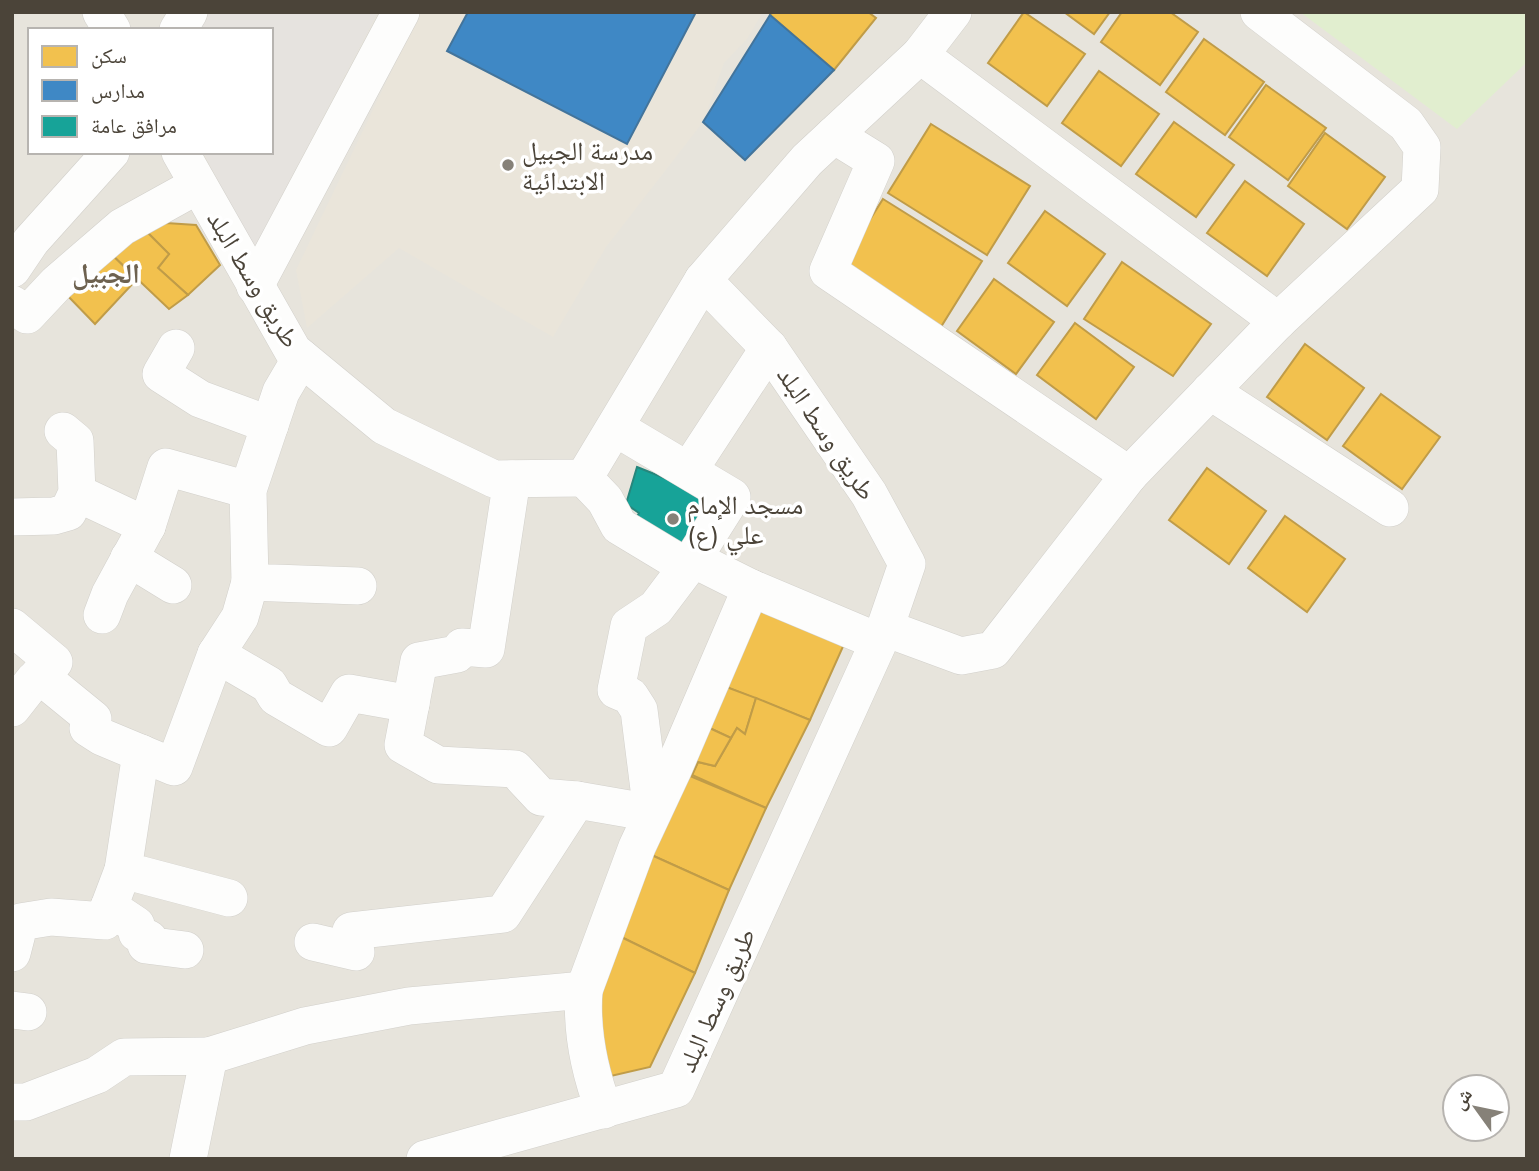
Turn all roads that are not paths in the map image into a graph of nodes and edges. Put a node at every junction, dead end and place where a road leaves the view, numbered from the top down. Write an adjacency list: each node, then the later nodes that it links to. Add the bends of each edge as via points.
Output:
1 (101, 12): 6 (street)
2 (189, 12): 7 (street)
3 (401, 12): 15 (street)
4 (953, 12): 8 (street)
5 (1259, 12): 17 (street, via 1406,124 1423,148 1420,189)
6 (111, 28)
7 (179, 28)
8 (920, 55): 9 (street); 17 (street)
9 (834, 135): 14 (street); 26 (street, via 876,160 828,271)
10 (109, 154): 13 (street)
11 (181, 154): 12 (street, طريق وسط البلد)
12 (198, 185): 15 (street, طريق وسط البلد); 16 (street, via 122,227)
13 (12, 269)
14 (703, 280): 19 (street, طريق وسط البلد); 23 (street)
15 (255, 286): 20 (street, طريق وسط البلد)
16 (17, 317)
17 (1278, 321): 21 (street)
18 (176, 348): 22 (street, via 161,374 200,399)
19 (769, 348): 25 (street); 42 (street, طريق وسط البلد, via 869,494 907,564)
20 (301, 358): 22 (street, via 281,392); 28 (street, طريق وسط البلد, via 384,426 494,479)
21 (1210, 391): 26 (street); 31 (street)
22 (270, 425): 29 (street)
23 (616, 428): 25 (street); 27 (street)
24 (63, 431): 30 (street, via 75,441)
25 (689, 470): 35 (street, via 732,496)
26 (1129, 475): 42 (street, via 993,650 961,656)
27 (584, 478): 28 (street, طريق وسط البلد); 35 (street, via 605,500 619,526)
28 (512, 479): 45 (street, via 486,649 462,647 457,654 419,661)
29 (248, 490): 33 (street, via 166,467); 36 (street)
30 (77, 493): 32 (street, via 68,512); 33 (street)
31 (1390, 508)
32 (12, 517)
33 (147, 526): 34 (street)
34 (129, 558): 37 (street); 40 (street)
35 (690, 563): 39 (street); 49 (street, via 656,607 629,626 616,690 630,696 639,709)
36 (250, 582): 38 (street); 43 (street, via 240,617)
37 (173, 585)
38 (358, 586)
39 (751, 587): 42 (street); 49 (street)
40 (102, 615)
41 (12, 627): 44 (street, via 54,662)
42 (881, 635): 59 (street, طريق وسط البلد, via 676,1089)
43 (216, 654): 45 (street, via 329,728 349,693); 47 (street, via 174,767)
44 (39, 675): 46 (street); 47 (street, via 93,719 88,728)
45 (411, 704): 48 (street, via 403,745 438,765 515,769 541,797)
46 (12, 708)
47 (141, 754): 50 (street)
48 (577, 800): 49 (street); 53 (street, via 503,914 351,931 356,952)
49 (652, 813): 56 (street)
50 (123, 870): 51 (street); 52 (street)
51 (229, 898)
52 (109, 907): 54 (street, via 136,925 137,933 149,939 146,945); 55 (street, via 105,921 51,917 20,922)
53 (313, 942)
54 (185, 950)
55 (12, 953)
56 (584, 990): 57 (street, via 409,1006 305,1026); 59 (street, via 593,1082)
57 (209, 1056): 58 (street, via 124,1057 97,1075 26,1102); 61 (street)
58 (12, 1102)
59 (604, 1110): 60 (street, طريق وسط البلد)
60 (448, 1156)
61 (188, 1159)

